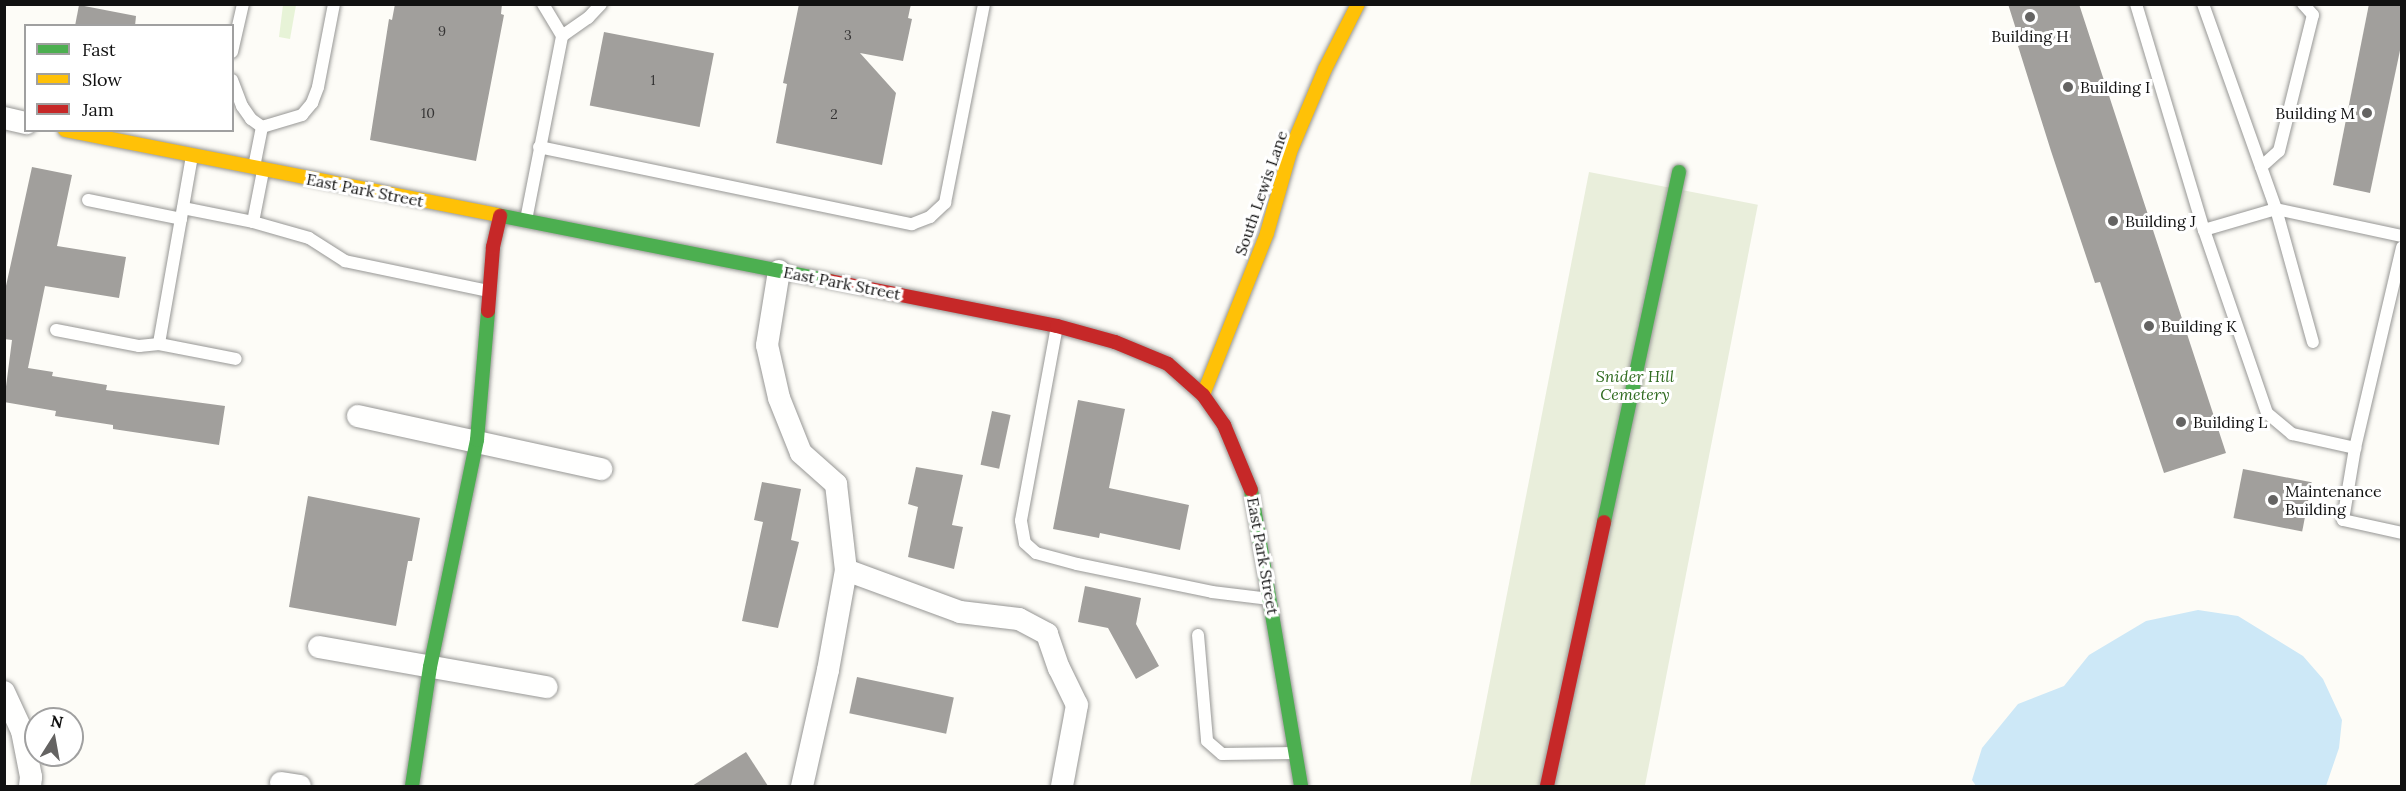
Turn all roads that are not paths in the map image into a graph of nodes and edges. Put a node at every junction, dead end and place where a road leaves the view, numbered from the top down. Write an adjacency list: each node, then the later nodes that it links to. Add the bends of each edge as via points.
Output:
1 (243, 4): 11 (lane)
2 (334, 4): 15 (lane, via 312,103 302,115)
3 (543, 4): 10 (lane)
4 (600, 4): 10 (lane)
5 (984, 4): 17 (lane, via 945,203 930,217 912,224)
6 (1358, 4): 38 (street, South Lewis Lane, via 1290,152 1267,233)
7 (2136, 4): 28 (lane)
8 (2203, 4): 19 (lane)
9 (2303, 4): 19 (lane, via 2313,15 2279,151)
10 (562, 36): 17 (lane)
11 (234, 42)
12 (234, 85): 15 (lane, via 250,119)
13 (4, 118): 14 (street)
14 (24, 123)
15 (262, 127): 20 (lane)
16 (75, 132): 18 (street, East Park Street)
17 (539, 147): 26 (lane)
18 (192, 156): 20 (street, East Park Street); 24 (lane)
19 (2261, 167): 23 (lane)
20 (258, 169): 25 (street, East Park Street); 27 (lane)
21 (1678, 172): 57 (street)
22 (88, 200): 24 (lane)
23 (2276, 209): 28 (lane); 29 (lane); 35 (lane)
24 (182, 213): 27 (lane); 36 (lane)
25 (500, 216): 26 (street, East Park Street); 32 (street)
26 (526, 221): 31 (street, East Park Street)
27 (253, 222): 32 (lane, via 309,238 345,261)
28 (2204, 230): 41 (lane, via 2267,413 2292,434)
29 (2402, 236)
30 (2402, 247): 41 (lane)
31 (779, 271): 33 (street, East Park Street); 44 (street, via 767,345 779,398 801,453 836,484)
32 (489, 291): 40 (street)
33 (1057, 326): 38 (street, East Park Street, via 1115,342 1168,364); 45 (lane, via 1021,521 1026,543 1036,553 1077,564 1212,592)
34 (56, 330): 36 (lane, via 139,346)
35 (2313, 342)
36 (159, 344): 37 (lane)
37 (236, 358)
38 (1203, 395): 45 (street, East Park Street, via 1224,425 1255,501)
39 (358, 416): 40 (street)
40 (477, 440): 42 (street); 48 (street)
41 (2355, 448): 43 (lane, via 2343,520)
42 (601, 469)
43 (2402, 533)
44 (846, 570): 54 (street); 55 (street, via 960,612 1019,619 1047,634 1077,705)
45 (1271, 599): 51 (street, East Park Street)
46 (1198, 635): 51 (lane, via 1207,741 1222,754)
47 (319, 647): 48 (street)
48 (430, 667): 49 (street); 53 (street)
49 (546, 687)
50 (4, 692): 52 (street, via 22,731)
51 (1297, 753): 56 (street, East Park Street)
52 (30, 786)
53 (412, 786)
54 (802, 786)
55 (1062, 786)
56 (1301, 786)
57 (1547, 786)

